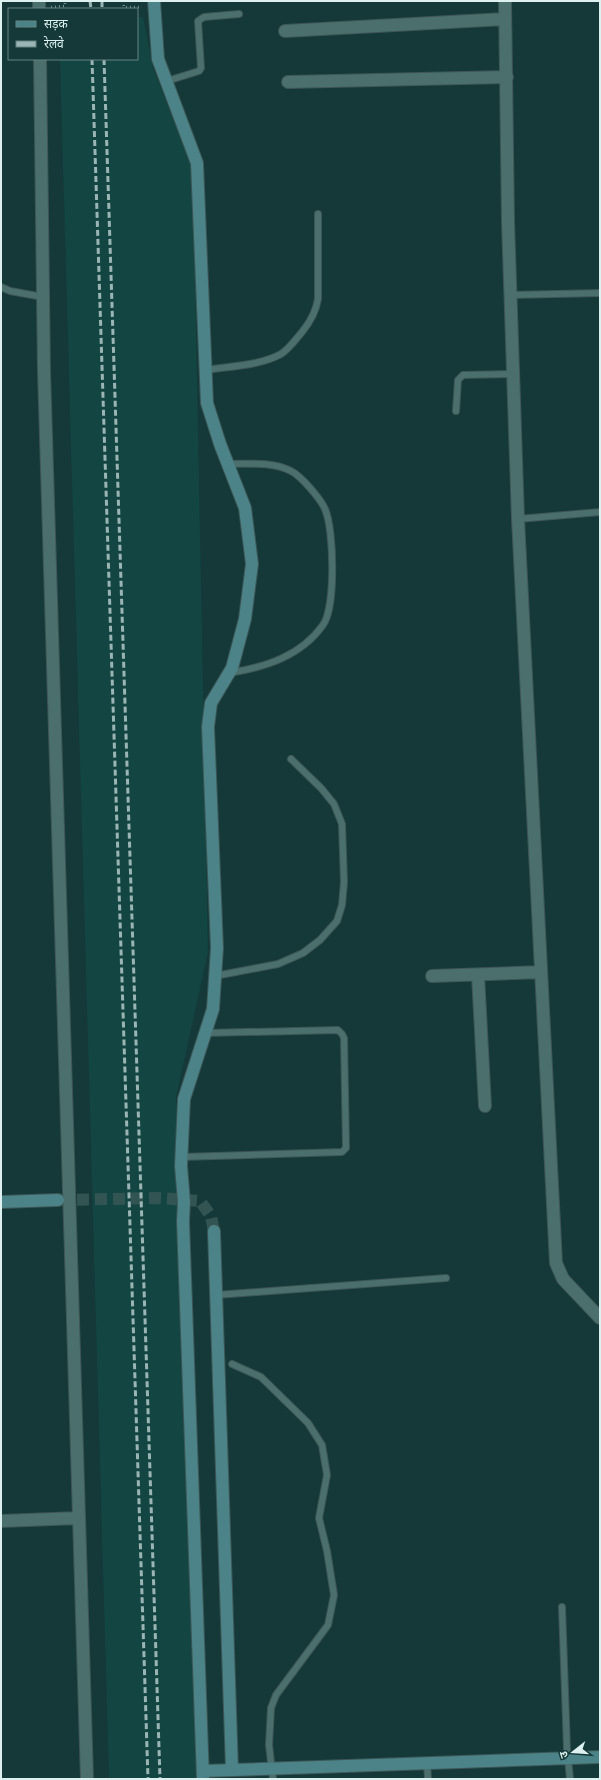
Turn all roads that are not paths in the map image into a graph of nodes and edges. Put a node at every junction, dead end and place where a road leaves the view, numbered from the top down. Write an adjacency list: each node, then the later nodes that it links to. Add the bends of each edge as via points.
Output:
1 (506, 1): 4 (street)
2 (150, 4): 8 (street, via 158,59)
3 (239, 14): 8 (lane, via 200,19 198,21 201,68 199,71)
4 (505, 19): 5 (street); 7 (street)
5 (285, 31)
6 (40, 60): 14 (street)
7 (507, 77): 9 (street); 13 (street)
8 (167, 81): 15 (street, via 197,163)
9 (288, 82)
10 (318, 214): 15 (lane, via 317,310 308,324 295,341 277,356 265,361)
11 (1, 287): 14 (lane)
12 (600, 293): 13 (lane)
13 (511, 295): 16 (street)
14 (44, 297): 37 (street)
15 (205, 370): 18 (street, via 207,403)
16 (513, 374): 17 (lane, via 460,377); 20 (street)
17 (456, 411)
18 (228, 464): 21 (street, via 245,508 252,564 245,619); 21 (lane, via 262,464 279,466 291,471 305,483 324,507 332,534 331,605 324,623 308,642 288,656 270,664)
19 (600, 512): 20 (lane)
20 (518, 519): 23 (street)
21 (229, 673): 25 (street, via 211,703 208,727 217,948)
22 (291, 759): 25 (lane, via 334,804 342,824 344,882 342,905 337,921 320,940 303,953 278,964)
23 (541, 972): 24 (street); 35 (street, via 556,1263 563,1279)
24 (478, 974): 26 (street); 28 (street)
25 (215, 976): 27 (street, via 213,1009)
26 (432, 976)
27 (205, 1033): 29 (street, via 184,1099); 29 (lane, via 338,1030 344,1038 346,1148 342,1152)
28 (485, 1106)
29 (182, 1157): 45 (street)
30 (58, 1200): 31 (street)
31 (1, 1202)
32 (214, 1231): 34 (street)
33 (446, 1278): 34 (lane)
34 (216, 1295): 43 (street)
35 (600, 1318)
36 (232, 1364): 44 (lane, via 261,1377 308,1423 322,1445 327,1475 319,1518 334,1595 328,1625 276,1695 271,1708 269,1745)
37 (79, 1518): 38 (street); 46 (street)
38 (1, 1521)
39 (562, 1607): 41 (lane)
40 (600, 1757): 41 (street)
41 (568, 1758): 42 (street); 48 (lane)
42 (427, 1763): 44 (street); 47 (lane)
43 (232, 1770): 44 (street); 45 (street)
44 (273, 1774)
45 (203, 1775)
46 (87, 1779)
47 (428, 1779)
48 (570, 1779)

